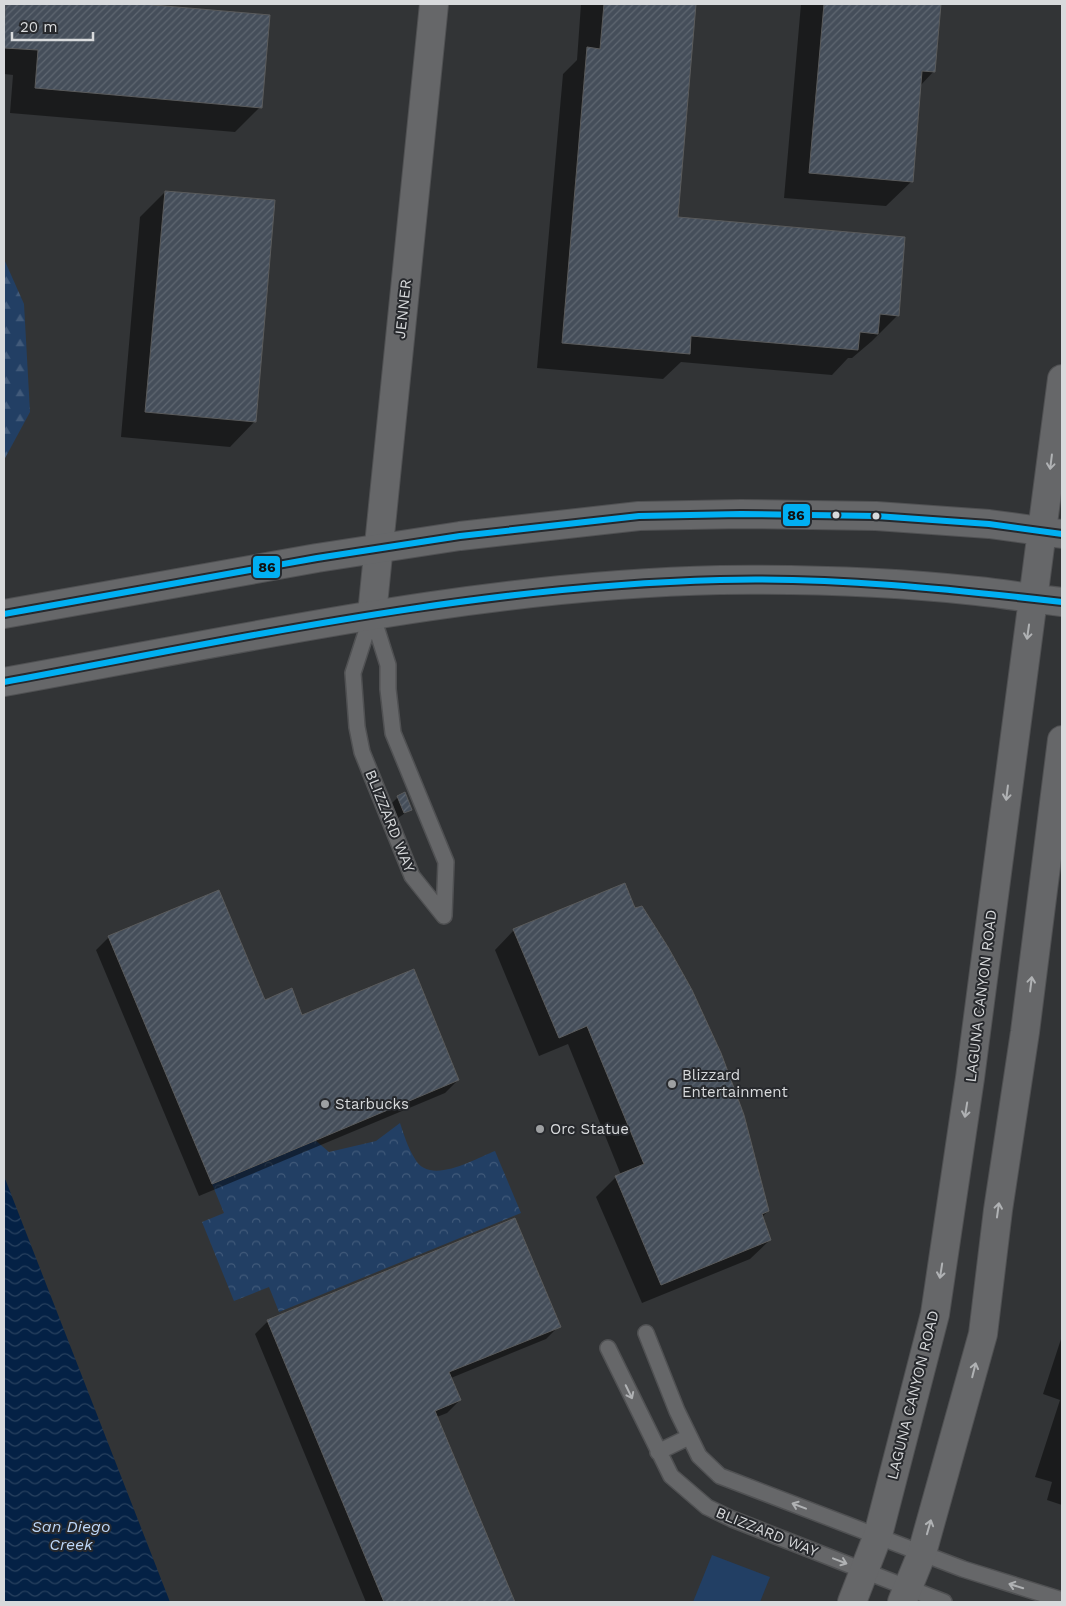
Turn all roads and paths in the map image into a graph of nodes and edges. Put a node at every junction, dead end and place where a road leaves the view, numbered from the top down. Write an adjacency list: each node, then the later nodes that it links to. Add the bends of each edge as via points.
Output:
1 (434, 4): 4 (main road, JENNER)
2 (1062, 379): 3 (main road, LAGUNA CANYON ROAD, one-way to 3)
3 (1052, 533): 4 (main road, via 989,524 876,516 690,514 537,526); 5 (main road, LAGUNA CANYON ROAD)
4 (378, 550): 7 (main road); 8 (main road, JENNER)
5 (1033, 598): 6 (main road); 8 (main road, via 893,585 718,580 601,587); 15 (main road, LAGUNA CANYON ROAD, one-way to 15, via 970,1078 935,1314)
6 (1062, 602)
7 (4, 614)
8 (372, 614): 8 (lane, BLIZZARD WAY, via 353,673 362,752 412,876 444,916 446,862 393,733 388,665); 9 (main road)
9 (4, 682)
10 (1062, 740): 16 (main road, one-way to 10, via 983,1334)
11 (646, 1333): 13 (lane)
12 (608, 1348): 14 (lane, BLIZZARD WAY, one-way to 14)
13 (689, 1437): 14 (lane); 15 (lane, one-way to 13, via 720,1476 699,1456)
14 (658, 1452): 17 (lane, BLIZZARD WAY, one-way to 17, via 671,1476 707,1507)
15 (878, 1535): 16 (lane); 17 (main road, LAGUNA CANYON ROAD)
16 (922, 1553): 18 (main road); 19 (lane, one-way to 16)
17 (865, 1571): 18 (lane, BLIZZARD WAY); 20 (main road, LAGUNA CANYON ROAD)
18 (904, 1596): 21 (lane, BLIZZARD WAY)
19 (1062, 1600)
20 (852, 1602)
21 (944, 1602)

